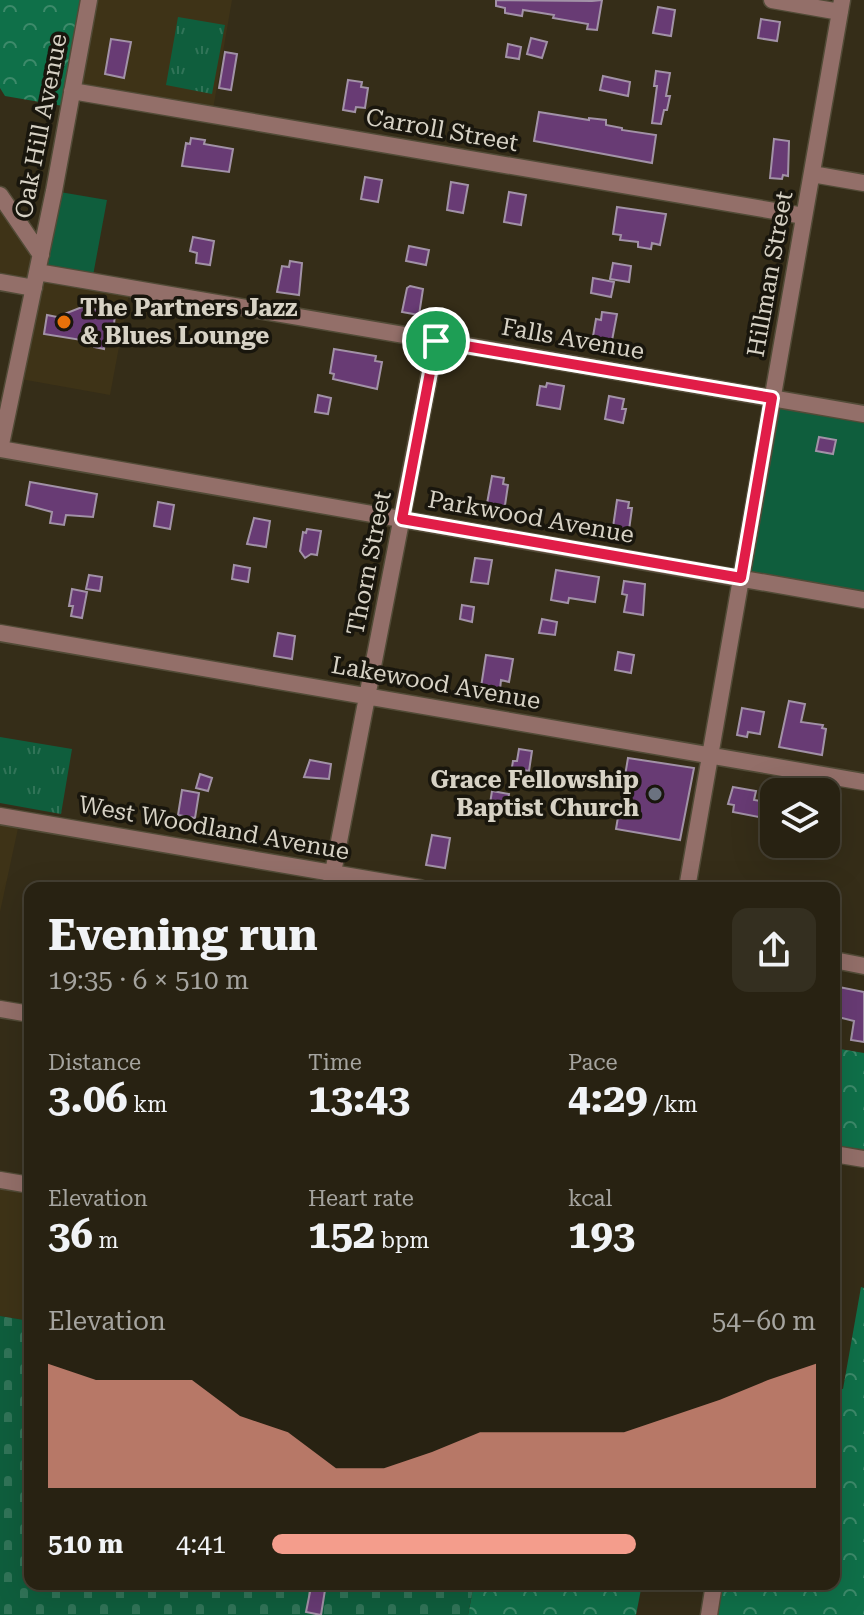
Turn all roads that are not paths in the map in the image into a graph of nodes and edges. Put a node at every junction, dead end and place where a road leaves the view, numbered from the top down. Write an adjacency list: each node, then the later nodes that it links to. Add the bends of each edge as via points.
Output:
1 (89, 0): 4 (street, Oak Hill Avenue)
2 (772, 0): 3 (street)
3 (841, 6): 5 (street, Hillman Street)
4 (72, 91): 8 (street, Carroll Street); 9 (street, Oak Hill Avenue)
5 (812, 174): 6 (street); 8 (street, Hillman Street)
6 (864, 183)
7 (0, 195): 9 (street)
8 (804, 216): 13 (street, Hillman Street)
9 (41, 255): 10 (street, Oak Hill Avenue)
10 (36, 280): 11 (street, Falls Avenue); 12 (street, Falls Avenue); 15 (street, Oak Hill Avenue)
11 (0, 282)
12 (436, 341): 13 (street, Falls Avenue); 16 (street, Thorn Street)
13 (772, 398): 14 (street, Falls Avenue); 17 (street, Hillman Street)
14 (864, 414)
15 (0, 449): 16 (street, Parkwood Avenue)
16 (402, 519): 17 (street, Parkwood Avenue); 20 (street, Thorn Street)
17 (741, 578): 18 (street, Parkwood Avenue); 21 (street, Hillman Street)
18 (864, 600)
19 (0, 633): 20 (street, Lakewood Avenue)
20 (368, 695): 21 (street, Lakewood Avenue); 24 (street, Thorn Street)
21 (710, 755): 22 (street, Lakewood Avenue); 26 (street, Hillman Street)
22 (864, 782)
23 (0, 816): 24 (street, West Woodland Avenue)
24 (332, 880): 25 (street, West Woodland Avenue)
25 (354, 882)
26 (688, 882)
27 (840, 961): 28 (street)
28 (864, 966)
29 (0, 1009): 30 (street)
30 (24, 1013)
31 (840, 1155): 32 (street)
32 (864, 1159)
33 (0, 1180): 34 (street)
34 (24, 1184)
35 (713, 1590): 36 (street)
36 (709, 1615)

